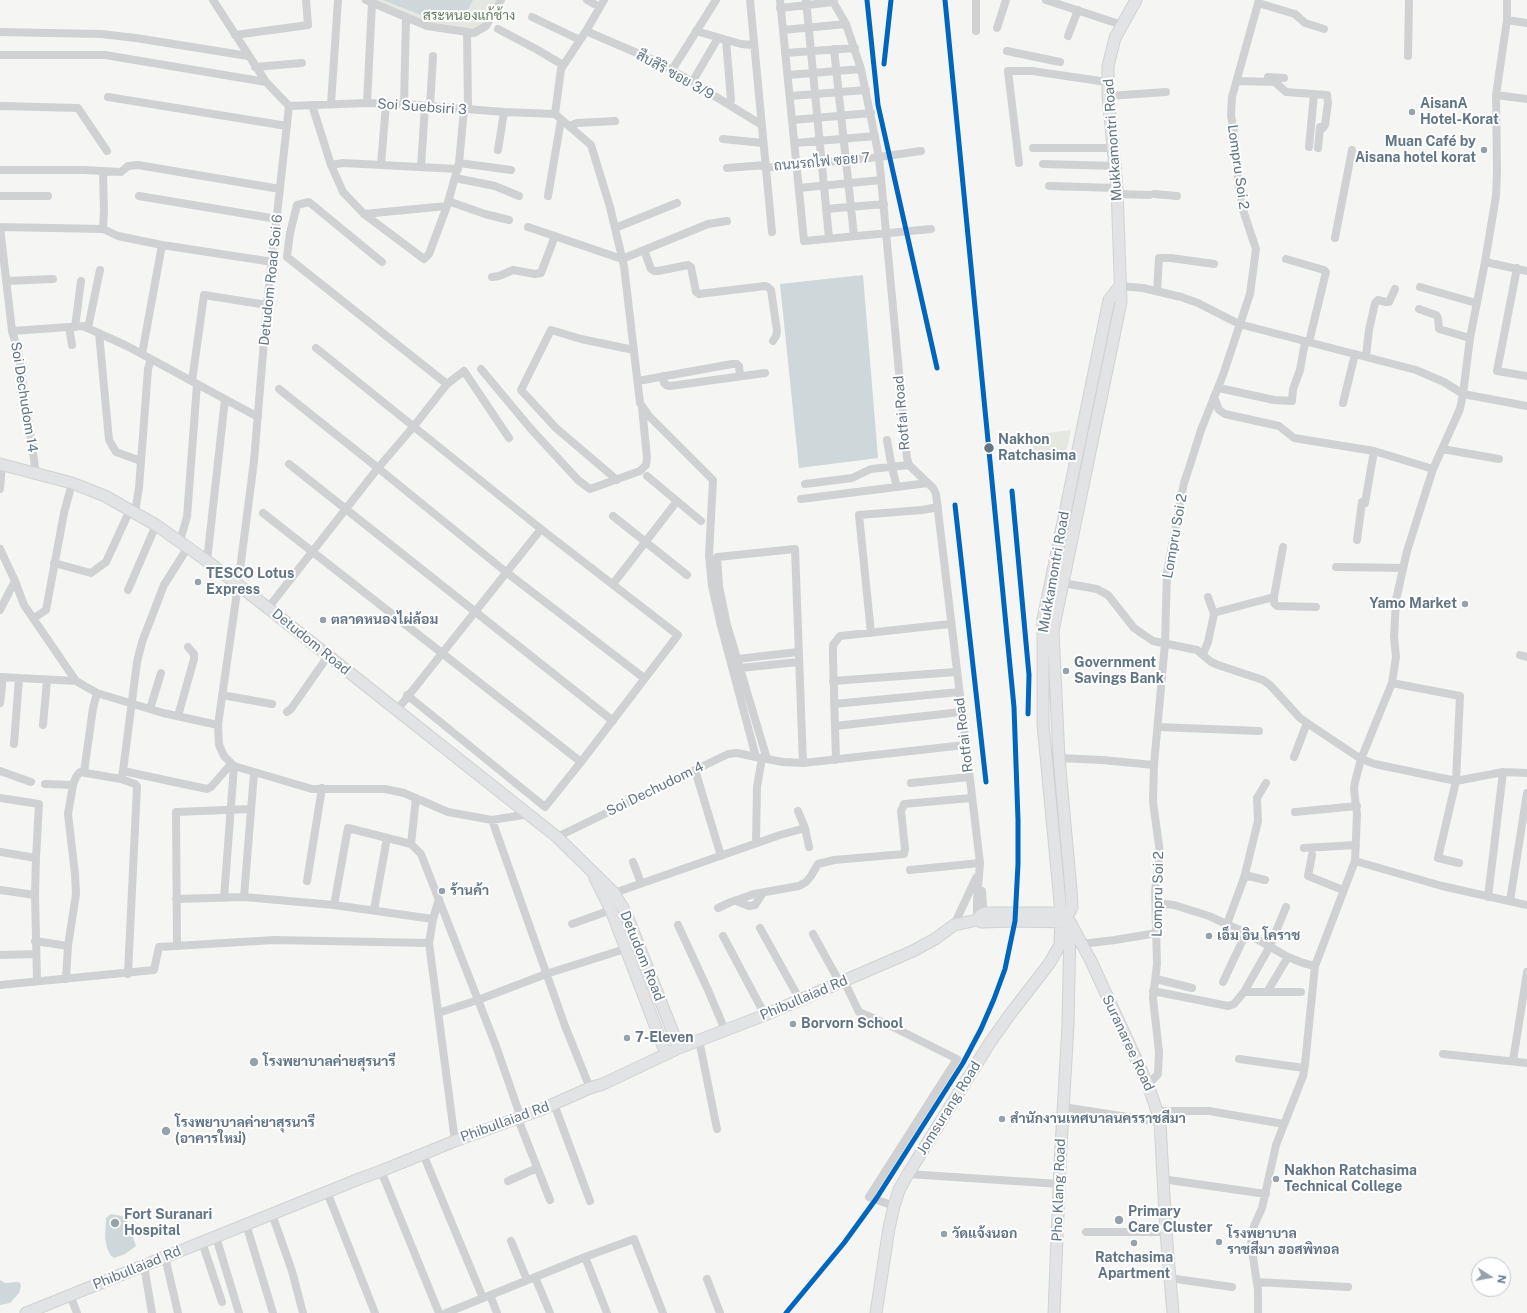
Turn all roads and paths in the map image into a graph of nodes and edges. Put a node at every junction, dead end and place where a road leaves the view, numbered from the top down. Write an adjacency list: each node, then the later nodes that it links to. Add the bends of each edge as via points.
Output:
1 (213, 0): 37 (street)
2 (306, 0): 37 (street, via 308,25)
3 (338, 0): 79 (street)
4 (501, 0): 36 (street, via 486,26 474,33)
5 (587, 0): 18 (street)
6 (716, 0): 33 (street)
7 (750, 0): 41 (street)
8 (976, 0): 34 (street)
9 (1006, 0): 28 (street)
10 (1046, 0): 20 (street)
11 (1136, 0): 26 (main road, Mukkamontri Road)
12 (1409, 0): 51 (street)
13 (1507, 0): 23 (street)
14 (369, 1): 21 (street); 78 (street)
15 (833, 1): 17 (street); 25 (street, Rotfai Road)
16 (1259, 1): 30 (street, via 1294,14 1305,23); 64 (street, Lompru Soi 2)
17 (806, 2): 19 (street); 27 (street)
18 (602, 3): 32 (street)
19 (780, 4): 31 (street)
20 (1078, 10): 26 (street); 38 (street)
21 (406, 17): 36 (street, via 427,26); 81 (street)
22 (532, 17): 40 (street)
23 (1507, 20): 24 (street); 74 (street)
24 (1527, 23)
25 (846, 24): 27 (street); 42 (street, Rotfai Road)
26 (1122, 25): 66 (main road, Mukkamontri Road, via 1111,49)
27 (809, 28): 31 (street); 44 (street)
28 (997, 28)
29 (498, 29): 54 (street)
30 (1324, 29)
31 (783, 30): 46 (street)
32 (586, 31): 40 (street); 57 (street, สืบสิริ ซอย 3/9)
33 (696, 31): 39 (street); 57 (street)
34 (976, 31)
35 (0, 32): 48 (street, via 101,34)
36 (467, 32): 86 (street)
37 (234, 35): 48 (street)
38 (1068, 36)
39 (722, 39): 41 (street); 63 (street); 77 (street)
40 (580, 40): 54 (street)
41 (754, 45): 95 (street)
42 (855, 48): 43 (street); 56 (street, Rotfai Road)
43 (834, 49): 44 (street); 58 (street)
44 (811, 51): 46 (street); 60 (street)
45 (1007, 51): 50 (street)
46 (785, 52): 61 (street)
47 (0, 55): 65 (street, via 105,55)
48 (248, 56): 55 (street)
49 (433, 56): 85 (street)
50 (1030, 56): 52 (street); 59 (street)
51 (1408, 56)
52 (1060, 62)
53 (302, 64): 55 (street)
54 (563, 65): 89 (street)
55 (256, 67): 65 (street)
56 (861, 69): 58 (street); 67 (street, Rotfai Road)
57 (672, 70): 95 (street, สืบสิริ ซอย 3/9)
58 (836, 71): 60 (street); 68 (street)
59 (1032, 71): 66 (street); 115 (street, via 1010,70 1007,74)
60 (813, 73): 61 (street); 70 (street)
61 (788, 75): 72 (street)
62 (1284, 78): 64 (street)
63 (694, 79)
64 (1238, 79): 71 (street, via 1276,83 1286,92); 184 (street, Lompru Soi 2, via 1232,97 1231,115 1238,183 1243,210 1256,249 1250,294)
65 (266, 82): 84 (street)
66 (1108, 82): 73 (main road, Mukkamontri Road)
67 (866, 90): 68 (street); 88 (street, Rotfai Road)
68 (838, 92): 70 (street); 90 (street)
69 (1166, 92): 73 (street)
70 (815, 94): 72 (street); 91 (street)
71 (1314, 94): 104 (street); 107 (street, via 1324,94 1328,98 1325,125 1323,128 1320,127)
72 (790, 96): 93 (street)
73 (1108, 96): 106 (main road, Mukkamontri Road)
74 (1496, 96): 76 (street); 167 (street, via 1496,196)
75 (108, 97): 96 (street)
76 (1527, 99)
77 (731, 100)
78 (367, 103): 79 (street, Soi Suebsiri 3); 80 (street, Soi Suebsiri 3)
79 (331, 104): 82 (street, Soi Suebsiri 3)
80 (386, 104): 81 (street, Soi Suebsiri 3); 119 (street)
81 (404, 104): 85 (street, Soi Suebsiri 3)
82 (312, 105): 84 (street, Soi Suebsiri 3); 118 (street)
83 (0, 106): 108 (street, via 82,108)
84 (289, 106): 96 (street, Detudom Road Soi 6)
85 (428, 106): 86 (street, Soi Suebsiri 3); 122 (street)
86 (466, 109): 87 (street, Soi Suebsiri 3); 125 (street)
87 (504, 112): 89 (street, Soi Suebsiri 3); 109 (street)
88 (871, 113): 90 (street); 98 (street, Rotfai Road)
89 (555, 114): 92 (street)
90 (841, 116): 91 (street); 99 (street)
91 (818, 118): 93 (street); 101 (street)
92 (562, 120): 97 (street); 139 (street)
93 (792, 120): 103 (street)
94 (615, 121): 97 (street, via 577,123)
95 (762, 124): 102 (street)
96 (287, 126): 133 (street, Detudom Road Soi 6)
97 (569, 126): 152 (street, via 591,145)
98 (875, 136): 99 (street); 112 (street, Rotfai Road)
99 (844, 138): 101 (street); 113 (street)
100 (723, 139): 102 (street)
101 (820, 141): 103 (street); 114 (street)
102 (763, 143): 120 (street)
103 (795, 143): 116 (street)
104 (1309, 147)
105 (1034, 148): 106 (street)
106 (1113, 148): 121 (main road, Mukkamontri Road)
107 (1318, 148)
108 (107, 150)
109 (498, 150)
110 (1352, 150): 160 (street)
111 (921, 151): 112 (street, ถนนรถไฟ ซอย 7)
112 (879, 157): 113 (street, ถนนรถไฟ ซอย 7); 128 (street, Rotfai Road)
113 (846, 160): 114 (street, ถนนรถไฟ ซอย 7); 129 (street)
114 (822, 162): 116 (street, ถนนรถไฟ ซอย 7); 130 (street)
115 (1019, 163)
116 (797, 164): 120 (street, ถนนรถไฟ ซอย 7); 132 (street)
117 (1043, 164): 121 (street)
118 (331, 165): 119 (street); 146 (street, via 343,192)
119 (381, 165): 122 (street)
120 (765, 166): 123 (street, ถนนรถไฟ ซอย 7); 155 (street)
121 (1116, 166): 134 (main road, Mukkamontri Road)
122 (421, 167): 125 (street)
123 (726, 168)
124 (0, 170): 127 (street)
125 (457, 170): 126 (street); 138 (street); 142 (street)
126 (511, 170)
127 (103, 171): 133 (street, via 122,172 128,166 138,165); 153 (street)
128 (882, 180): 129 (street); 143 (street, Rotfai Road)
129 (849, 183): 130 (street); 144 (street)
130 (824, 186): 132 (street); 145 (street)
131 (1049, 186): 134 (street)
132 (799, 188): 159 (street, via 804,241)
133 (280, 189): 147 (street, Detudom Road Soi 6)
134 (1117, 191): 140 (street); 177 (main road, Mukkamontri Road)
135 (0, 196): 136 (street)
136 (48, 196)
137 (139, 196): 147 (street)
138 (519, 196)
139 (548, 196)
140 (1177, 196)
141 (677, 203): 152 (street)
142 (447, 204): 146 (street); 146 (street, via 429,254 424,259); 148 (street)
143 (884, 204): 144 (street); 156 (street, Rotfai Road)
144 (851, 206): 145 (street); 158 (street)
145 (826, 209): 159 (street)
146 (364, 214)
147 (277, 219): 165 (street, Detudom Road Soi 6)
148 (509, 220)
149 (727, 221): 162 (street, via 708,224)
150 (0, 227): 153 (street); 169 (street, Soi Dechudom 14)
151 (528, 227): 157 (street)
152 (615, 228): 163 (street)
153 (103, 229): 161 (street, via 118,236)
154 (930, 229): 156 (street)
155 (772, 232)
156 (886, 233): 158 (street); 225 (street, Rotfai Road)
157 (555, 236): 163 (street); 173 (street, via 541,273 513,270)
158 (854, 236): 159 (street)
159 (829, 238)
160 (1335, 238)
161 (162, 245): 165 (street); 195 (street)
162 (644, 250): 163 (street); 190 (street, via 654,271 688,265 691,267 696,292 699,294 768,287 771,290 776,331)
163 (622, 259): 194 (street)
164 (1286, 259): 191 (street, via 1326,272)
165 (273, 262): 182 (street, Detudom Road Soi 6)
166 (382, 262): 206 (street, via 309,202 297,205 287,257)
167 (1485, 262): 170 (street); 181 (street)
168 (1214, 264): 180 (street, via 1159,258)
169 (2, 268): 175 (street, Soi Dechudom 14)
170 (1517, 268): 172 (street); 203 (street, via 1497,370)
171 (100, 270): 186 (street)
172 (1527, 271)
173 (492, 277)
174 (53, 280): 175 (street)
175 (6, 281): 187 (street, Soi Dechudom 14)
176 (81, 281): 185 (street)
177 (1120, 286): 180 (street); 260 (main road, Mukkamontri Road, via 1121,302); 263 (main road, Mukkamontri Road, via 1109,300)
178 (1420, 286): 181 (street)
179 (1395, 288): 197 (street, via 1389,302 1378,300 1375,303)
180 (1157, 291): 184 (street, via 1198,303)
181 (1476, 303): 189 (street)
182 (268, 305): 205 (street, via 204,295); 215 (street, Detudom Road Soi 6)
183 (1419, 309): 189 (street, via 1436,315 1439,329)
184 (1239, 324): 191 (street); 207 (street, Lompru Soi 2)
185 (72, 327): 186 (street); 187 (street); 192 (street)
186 (88, 328): 188 (street)
187 (12, 331): 229 (street, Soi Dechudom 14, via 18,351)
188 (99, 333): 195 (street); 222 (street, via 109,440 116,452)
189 (1470, 338): 209 (street)
190 (773, 341)
191 (1307, 342): 196 (street); 207 (street, via 1292,401 1274,400)
192 (72, 345)
193 (316, 348): 216 (street)
194 (634, 350): 204 (street); 231 (street, via 551,330 521,390 556,428)
195 (142, 354): 198 (street)
196 (1355, 354): 197 (street); 212 (street)
197 (1366, 356): 209 (street, via 1428,374)
198 (151, 359): 205 (street); 222 (street, via 148,369)
199 (481, 369): 231 (street, via 578,480 590,489)
200 (765, 373): 202 (street)
201 (663, 376): 202 (street, via 664,383 670,386); 202 (street, via 737,364); 204 (street)
202 (740, 376)
203 (1527, 376)
204 (638, 381): 213 (street)
205 (195, 382): 211 (street); 249 (street)
206 (447, 384): 216 (street); 217 (street, via 464,370)
207 (1218, 388): 210 (street, Lompru Soi 2)
208 (279, 389): 226 (street)
209 (1463, 394): 214 (street); 219 (street, via 1460,409)
210 (1214, 396): 220 (street, via 1220,410 1225,414 1279,426 1294,438); 275 (street, Lompru Soi 2, via 1184,483 1167,572)
211 (225, 399): 215 (street); 253 (street)
212 (1343, 402)
213 (642, 406): 231 (street, via 646,465 640,471); 318 (street, via 713,480 709,555 712,586 721,626)
214 (1527, 406)
215 (258, 417): 262 (street, Detudom Road Soi 6)
216 (414, 426): 226 (street); 246 (street)
217 (509, 438)
218 (887, 440): 227 (street)
219 (1442, 449): 221 (street); 228 (street)
220 (1374, 451): 228 (street); 247 (street)
221 (1499, 459)
222 (141, 461): 241 (street)
223 (1, 464): 229 (main road, Detudom Road); 236 (street)
224 (289, 464): 240 (street)
225 (909, 465): 227 (street); 233 (street, Rotfai Road)
226 (378, 468): 240 (street); 257 (street)
227 (892, 468): 234 (street, via 871,470 852,478); 235 (street)
228 (1433, 469): 256 (street)
229 (36, 473): 232 (main road, Detudom Road)
230 (647, 476): 238 (street)
231 (617, 480)
232 (72, 483): 241 (main road, Detudom Road); 254 (street)
233 (928, 483): 235 (street); 239 (street, Rotfai Road, via 934,488)
234 (805, 484)
235 (897, 487): 237 (street)
236 (0, 488)
237 (801, 499)
238 (677, 501): 244 (street); 248 (street)
239 (938, 507): 273 (street, Rotfai Road); 274 (street, via 859,515)
240 (346, 508): 252 (street); 270 (street)
241 (133, 511): 245 (main road, Detudom Road); 254 (street, via 106,562 91,573)
242 (263, 513): 252 (street)
243 (613, 516): 248 (street)
244 (702, 521)
245 (156, 525): 249 (main road, Detudom Road); 264 (street)
246 (541, 529): 257 (street); 261 (street)
247 (1357, 540)
248 (646, 541): 258 (street); 261 (street)
249 (184, 544): 253 (main road, Detudom Road); 298 (street, via 164,585 142,642 136,662)
250 (1283, 547): 266 (street)
251 (0, 549): 259 (street)
252 (313, 552): 268 (street); 278 (street)
253 (207, 561): 262 (main road, Detudom Road)
254 (54, 563): 272 (street, via 46,610)
255 (1336, 567): 256 (street)
256 (1403, 568): 292 (street, via 1396,600 1396,657)
257 (506, 572): 270 (street); 288 (street)
258 (687, 575)
259 (15, 581): 269 (street); 272 (street, via 24,605)
260 (1063, 583): 263 (main road); 275 (street, via 1097,589 1108,595 1134,628 1153,641); 309 (main road, Mukkamontri Road, via 1053,631)
261 (612, 584): 288 (street, via 678,635)
262 (238, 585): 268 (main road, Detudom Road); 295 (street, Detudom Road Soi 6)
263 (1051, 585): 308 (main road, Mukkamontri Road, via 1042,629)
264 (128, 590)
265 (1208, 597): 271 (street)
266 (1274, 597): 267 (street, via 1277,606); 271 (street)
267 (1316, 607)
268 (268, 608): 280 (main road, Detudom Road)
269 (0, 610)
270 (476, 612): 278 (street); 306 (street)
271 (1214, 614): 279 (street)
272 (34, 618): 290 (street)
273 (950, 624): 274 (street); 284 (street, Rotfai Road)
274 (871, 633): 291 (street, via 840,636 833,645)
275 (1165, 643): 279 (street, via 1197,650); 313 (street, Lompru Soi 2)
276 (188, 647): 305 (street, via 194,658)
277 (798, 652): 281 (street); 281 (street, via 795,550 716,557 727,625); 282 (street)
278 (442, 653): 296 (street); 322 (street)
279 (1203, 654): 307 (street, via 1218,666 1263,680)
280 (328, 656): 302 (main road, Detudom Road); 303 (street)
281 (737, 659): 283 (street)
282 (798, 662): 283 (street); 323 (street)
283 (740, 668): 318 (street)
284 (956, 672): 291 (street); 293 (street, Rotfai Road)
285 (160, 673): 301 (street)
286 (2, 677): 287 (street); 297 (street)
287 (19, 678): 289 (street); 315 (street)
288 (644, 678): 306 (street)
289 (47, 680): 290 (street); 310 (street)
290 (76, 681): 294 (street)
291 (833, 682): 300 (street)
292 (1392, 683): 320 (street); 335 (street, via 1460,696)
293 (959, 692): 300 (street); 304 (street, Rotfai Road)
294 (97, 693): 298 (street); 329 (street)
295 (222, 695): 299 (street); 311 (street, Detudom Road Soi 6)
296 (408, 695): 302 (street); 322 (street, via 545,807)
297 (0, 703)
298 (131, 703): 301 (street); 327 (street)
299 (272, 704)
300 (834, 704): 312 (street)
301 (150, 709): 305 (street)
302 (397, 710): 351 (main road, Detudom Road)
303 (287, 712)
304 (961, 712): 312 (street); 316 (street, Rotfai Road)
305 (178, 716): 311 (street)
306 (613, 720): 322 (street)
307 (1307, 723): 317 (street); 320 (street)
308 (1043, 724): 309 (main road); 393 (main road, Mukkamontri Road)
309 (1058, 724): 319 (main road, Mukkamontri Road)
310 (43, 725)
311 (218, 725): 324 (street, Detudom Road Soi 6, via 219,745)
312 (835, 726): 321 (street)
313 (1158, 727): 314 (street); 325 (street, Lompru Soi 2)
314 (1259, 731)
315 (14, 744)
316 (965, 745): 321 (street, Soi Dechudom 4); 333 (street, Rotfai Road)
317 (1294, 757)
318 (762, 758): 323 (street, Soi Dechudom 4); 326 (street, Soi Dechudom 4, via 737,753 728,754); 356 (street, via 757,787)
319 (1059, 758): 325 (street); 393 (main road, Mukkamontri Road, via 1072,907)
320 (1362, 759): 335 (street, via 1389,768); 346 (street, via 1354,789)
321 (836, 760): 323 (street, Soi Dechudom 4)
322 (581, 762)
323 (803, 762)
324 (232, 765): 327 (street, via 207,789); 331 (street); 348 (street)
325 (1154, 765): 385 (street, Lompru Soi 2, via 1153,802 1160,853)
326 (695, 770): 354 (street, Soi Dechudom 4); 363 (street)
327 (123, 771): 334 (street)
328 (0, 772): 336 (street)
329 (84, 772): 334 (street); 340 (street, via 80,772)
330 (1502, 772): 332 (street); 335 (street); 380 (street)
331 (254, 773): 341 (street, via 312,789); 347 (street)
332 (1527, 773)
333 (969, 777): 337 (street); 345 (street, Rotfai Road)
334 (120, 779): 420 (street, via 134,784 137,790)
335 (1456, 781): 367 (street, via 1438,858)
336 (31, 782)
337 (911, 783)
338 (1266, 783): 371 (street, via 1257,798 1258,820)
339 (44, 784): 340 (street)
340 (73, 785): 408 (street, via 68,814 76,894)
341 (322, 788): 344 (street, via 385,789); 373 (street)
342 (1527, 793): 384 (street)
343 (0, 798): 364 (street, via 39,804)
344 (416, 798): 352 (street, via 448,812); 357 (street)
345 (971, 798): 368 (street, Rotfai Road); 389 (street, via 904,804 901,811 904,854 834,860 818,864 806,882 799,886 754,894)
346 (1357, 806): 350 (street); 358 (street)
347 (251, 809): 348 (street); 379 (street)
348 (230, 810): 381 (street); 382 (street, via 176,812)
349 (798, 811): 353 (street)
350 (1296, 812)
351 (529, 814): 352 (street); 354 (main road, Detudom Road)
352 (492, 820): 421 (street)
353 (805, 828): 356 (street); 359 (street)
354 (557, 837): 370 (main road, Detudom Road)
355 (387, 838): 357 (street); 386 (street, via 348,828); 390 (street)
356 (756, 843): 363 (street)
357 (411, 844): 383 (street, via 422,854)
358 (1356, 845): 360 (street); 365 (street)
359 (809, 846)
360 (1304, 848)
361 (0, 852): 364 (street)
362 (1312, 855): 376 (street, via 1308,876)
363 (721, 856): 374 (street)
364 (36, 858): 378 (street)
365 (1355, 861): 376 (street); 380 (street)
366 (633, 862): 374 (street)
367 (1459, 863)
368 (980, 866): 369 (street); 392 (street, Rotfai Road, via 976,901); 398 (street)
369 (910, 870)
370 (592, 872): 377 (main road, Detudom Road); 391 (main road, Detudom Road)
371 (1244, 878): 372 (street, via 1249,876); 396 (street)
372 (1265, 880)
373 (307, 881)
374 (641, 883): 377 (street)
375 (0, 890): 378 (street)
376 (1344, 890): 418 (street)
377 (614, 892): 406 (main road, Detudom Road, via 626,913)
378 (35, 895): 404 (street)
379 (244, 897): 381 (street); 386 (street)
380 (1488, 897): 384 (street)
381 (224, 898): 382 (street)
382 (176, 899): 409 (street)
383 (439, 899): 394 (street); 433 (street)
384 (1510, 901): 387 (street)
385 (1156, 903): 396 (street, via 1174,905); 400 (street, Lompru Soi 2)
386 (334, 905): 390 (street)
387 (1527, 905)
388 (1286, 907): 410 (street)
389 (718, 908)
390 (374, 910): 394 (street)
391 (611, 910): 395 (street); 411 (main road, Detudom Road)
392 (981, 916): 393 (main road, Phibullaiad Rd); 398 (main road, Phibullaiad Rd)
393 (1065, 917): 407 (main road, Suranaree Road); 416 (main road, Jomsurang Road, via 1060,945); 417 (main road, Pho Klang Road)
394 (433, 919): 405 (street)
395 (572, 924)
396 (1228, 924): 401 (street)
397 (678, 925): 437 (street)
398 (954, 925): 425 (main road, Phibullaiad Rd, via 913,951)
399 (760, 928): 434 (street)
400 (1156, 933): 407 (street); 423 (street, Lompru Soi 2)
401 (1246, 933): 410 (street); 426 (street)
402 (813, 934): 425 (street)
403 (723, 936): 436 (street)
404 (35, 941): 408 (street); 412 (street)
405 (429, 943): 409 (street, via 274,940); 435 (street)
406 (638, 944): 411 (main road); 439 (main road, Detudom Road)
407 (1081, 944): 415 (main road, Suranaree Road)
408 (68, 946): 422 (street)
409 (177, 946): 420 (street, via 159,947 154,970)
410 (1270, 946): 414 (street); 430 (street)
411 (625, 949): 421 (street); 440 (main road, Detudom Road)
412 (36, 954): 413 (street); 424 (street)
413 (0, 955)
414 (1288, 957): 418 (street); 431 (street)
415 (1091, 961): 417 (main road, via 1076,960); 446 (main road, Suranaree Road)
416 (1049, 964): 417 (main road, via 1059,962); 459 (main road, Jomsurang Road, via 991,1042)
417 (1070, 965): 449 (main road, Pho Klang Road)
418 (1315, 966): 445 (street)
419 (1527, 972): 443 (street)
420 (128, 974): 422 (street)
421 (546, 974): 433 (street); 447 (street)
422 (66, 979): 424 (street)
423 (1156, 979): 428 (street); 429 (street, Lompru Soi 2)
424 (37, 981): 427 (street)
425 (842, 982): 434 (main road, Phibullaiad Rd); 467 (street, via 860,1012 957,1059 869,1197)
426 (1223, 982)
427 (0, 985)
428 (1192, 988)
429 (1153, 991): 430 (street, via 1228,1006 1237,1002); 446 (street, Lompru Soi 2, via 1160,1052 1158,1074)
430 (1244, 992): 431 (street)
431 (1267, 992): 432 (street)
432 (1301, 992)
433 (478, 1000): 435 (street); 451 (street)
434 (800, 1000): 436 (main road, Phibullaiad Rd)
435 (438, 1013): 455 (street)
436 (764, 1015): 437 (main road, Phibullaiad Rd)
437 (725, 1030): 438 (main road, Phibullaiad Rd)
438 (699, 1040): 439 (main road, Phibullaiad Rd); 454 (street)
439 (679, 1048): 440 (main road, Phibullaiad Rd)
440 (666, 1054): 447 (main road, Phibullaiad Rd)
441 (1442, 1054): 443 (street)
442 (1239, 1059): 445 (street)
443 (1512, 1061): 444 (street)
444 (1527, 1063)
445 (1304, 1068): 453 (street)
446 (1148, 1084): 450 (main road, Suranaree Road)
447 (590, 1088): 448 (main road, Phibullaiad Rd)
448 (554, 1104): 451 (main road, Phibullaiad Rd); 466 (street)
449 (1063, 1106): 452 (street); 462 (main road, Pho Klang Road)
450 (1157, 1111): 452 (main road, Suranaree Road); 453 (street, via 1209,1111)
451 (519, 1118): 455 (main road, Phibullaiad Rd); 457 (street)
452 (1160, 1122): 460 (main road, Suranaree Road)
453 (1284, 1124): 464 (street, via 1276,1145)
454 (718, 1129)
455 (455, 1141): 456 (main road, Phibullaiad Rd)
456 (423, 1154): 458 (main road, Phibullaiad Rd); 485 (street)
457 (537, 1168): 461 (street); 465 (street)
458 (381, 1171): 463 (main road, Phibullaiad Rd); 495 (street)
459 (908, 1174): 462 (street); 467 (main road, Jomsurang Road)
460 (1162, 1179): 464 (street); 471 (main road, Suranaree Road)
461 (508, 1181)
462 (1060, 1184): 503 (main road, Pho Klang Road)
463 (327, 1192): 468 (main road, Phibullaiad Rd); 494 (street)
464 (1266, 1194): 481 (street, via 1254,1226 1251,1244)
465 (550, 1200)
466 (590, 1201)
467 (894, 1206): 502 (main road, Jomsurang Road)
468 (272, 1214): 469 (main road, Phibullaiad Rd); 493 (street, via 292,1271)
469 (246, 1224): 472 (main road, Phibullaiad Rd); 492 (street)
470 (1086, 1232): 471 (street)
471 (1166, 1232): 479 (main road, Suranaree Road)
472 (216, 1237): 474 (main road, Phibullaiad Rd); 491 (street)
473 (511, 1241): 478 (street)
474 (202, 1242): 475 (main road, Phibullaiad Rd); 486 (street)
475 (165, 1257): 477 (main road, Phibullaiad Rd); 490 (street)
476 (585, 1257): 478 (street); 499 (street); 500 (street, via 634,1238)
477 (144, 1266): 484 (main road, Phibullaiad Rd); 489 (street)
478 (531, 1278): 485 (street); 498 (street)
479 (1169, 1278): 482 (street); 504 (main road, Suranaree Road)
480 (707, 1279): 501 (street)
481 (1257, 1282): 483 (street); 505 (street)
482 (1232, 1287)
483 (1348, 1287)
484 (70, 1295): 487 (main road, Phibullaiad Rd); 488 (street)
485 (486, 1297): 496 (street); 497 (street)
486 (222, 1302)
487 (26, 1313)
488 (77, 1313)
489 (152, 1313)
490 (178, 1313)
491 (239, 1313)
492 (273, 1313)
493 (303, 1313)
494 (376, 1313)
495 (439, 1313)
496 (446, 1313)
497 (497, 1313)
498 (550, 1313)
499 (606, 1313)
500 (663, 1313)
501 (720, 1313)
502 (876, 1313)
503 (1054, 1313)
504 (1173, 1313)
505 (1258, 1313)

